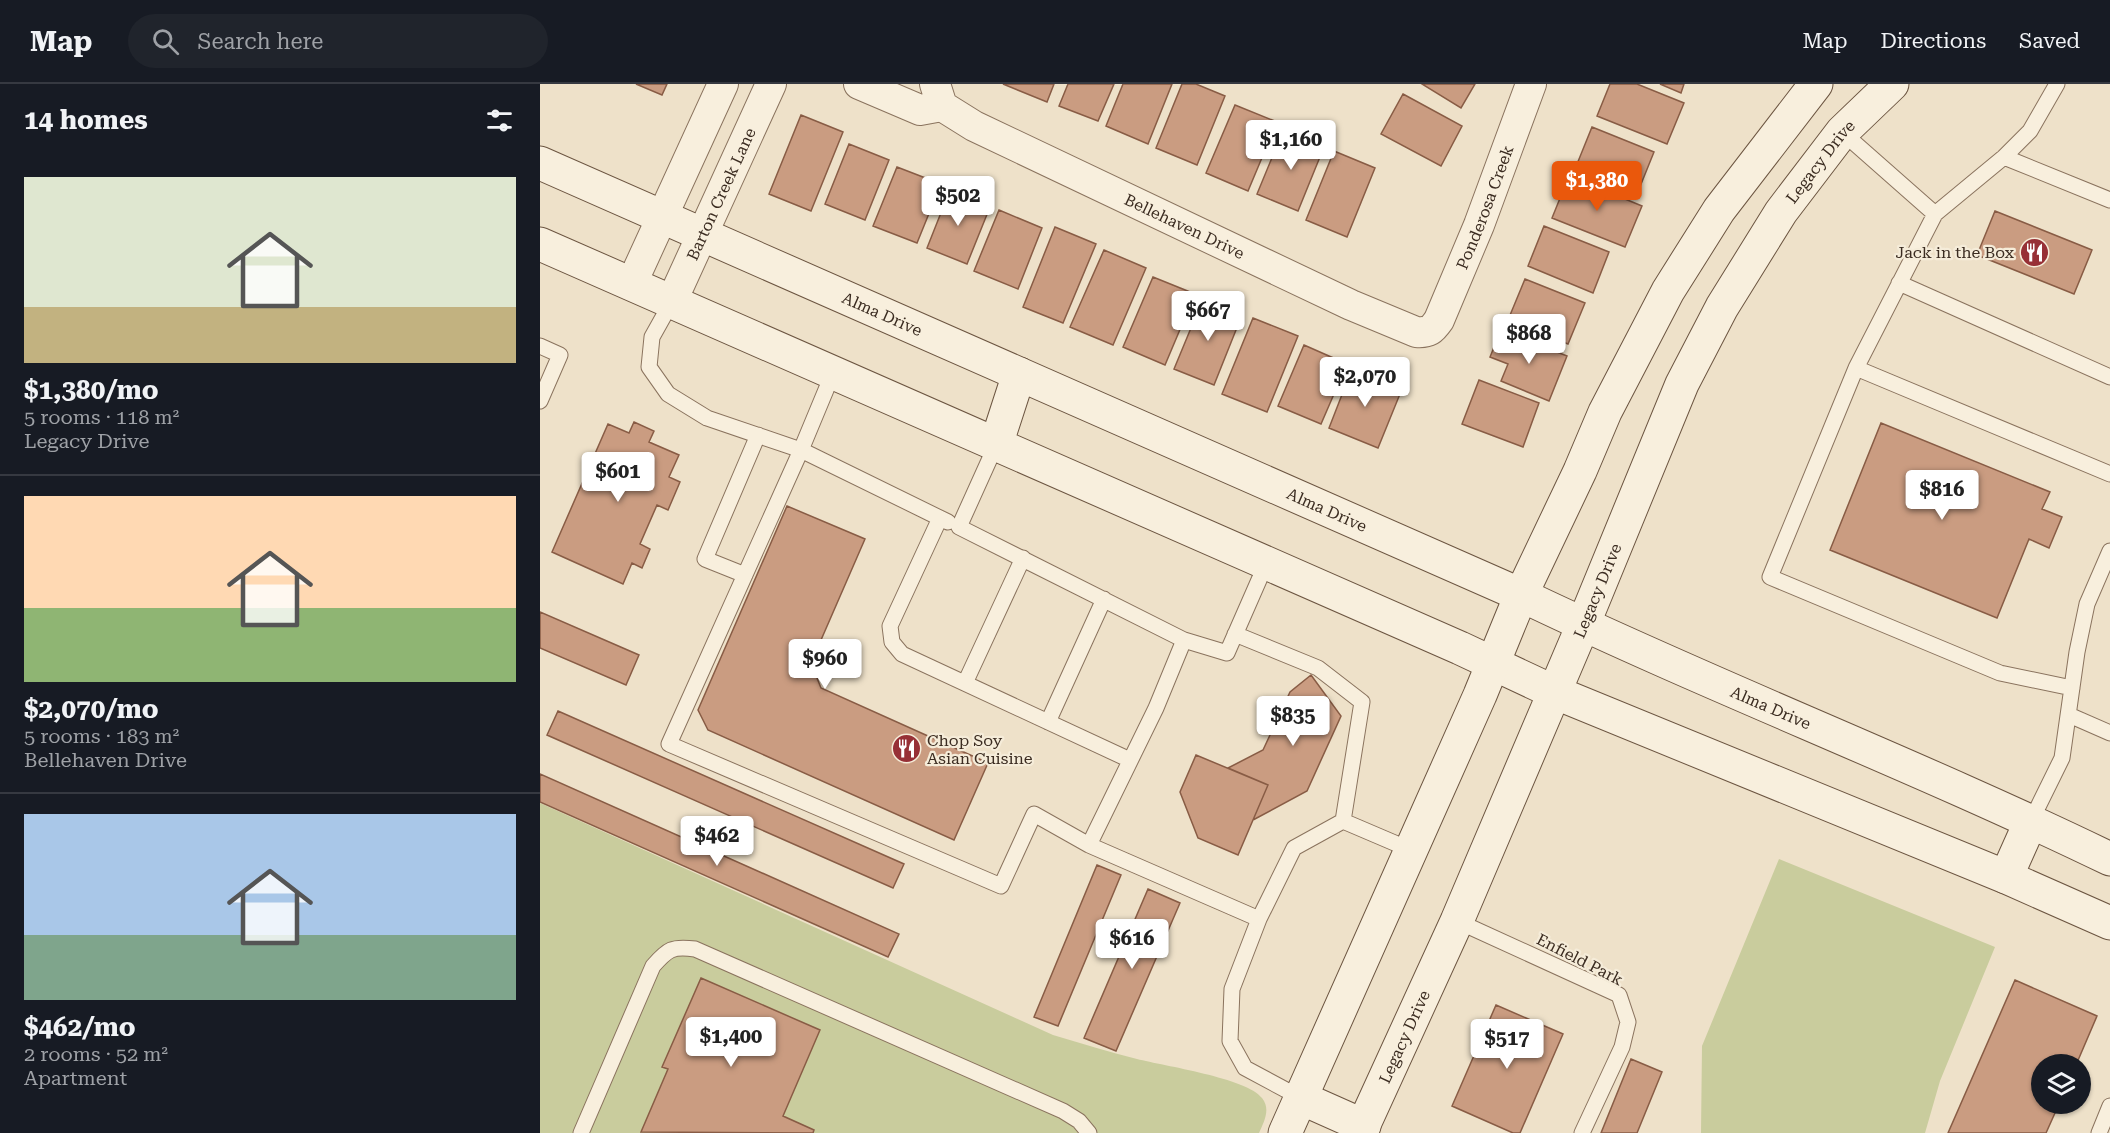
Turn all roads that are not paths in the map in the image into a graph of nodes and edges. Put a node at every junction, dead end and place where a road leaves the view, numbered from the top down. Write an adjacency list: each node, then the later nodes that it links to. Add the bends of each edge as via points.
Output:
1 (723, 84): 14 (street)
2 (771, 84): 15 (street, Barton Creek Lane)
3 (859, 84): 8 (street, Bellehaven Drive, via 920,110)
4 (1531, 84): 20 (street, Ponderosa Creek, via 1479,225)
5 (1892, 84): 9 (main road, Legacy Drive)
6 (2057, 84): 10 (lane, via 2030,131)
7 (1811, 89): 9 (main road); 37 (main road, via 1719,210 1668,291 1605,412)
8 (943, 91): 20 (street, Bellehaven Drive, via 974,126 1351,305 1416,332)
9 (1842, 132): 13 (lane); 39 (main road, Legacy Drive, via 1781,212 1722,306 1682,384)
10 (2004, 157): 12 (lane); 13 (lane)
11 (540, 163): 14 (main road, Alma Drive)
12 (2110, 200)
13 (1935, 213): 17 (lane)
14 (662, 217): 15 (main road, Alma Drive); 18 (street)
15 (702, 235): 19 (street, Barton Creek Lane); 24 (main road, Alma Drive)
16 (540, 244): 18 (main road)
17 (1899, 283): 22 (lane); 25 (lane)
18 (631, 285): 19 (main road)
19 (671, 303): 23 (main road); 27 (lane, via 652,337 649,367 668,394 706,418)
20 (1433, 330)
21 (540, 346): 26 (lane, via 560,355)
22 (1856, 368): 30 (lane); 44 (lane, via 1770,577 2000,673)
23 (833, 374): 28 (main road); 29 (lane)
24 (1019, 374): 28 (main road); 37 (main road, Alma Drive)
25 (2110, 377)
26 (540, 401)
27 (758, 435): 29 (lane); 36 (lane, via 705,559)
28 (996, 445): 32 (lane); 35 (main road)
29 (801, 450): 31 (lane); 36 (lane)
30 (2110, 474)
31 (940, 518): 32 (lane); 43 (lane, via 890,626 892,642 902,654)
32 (959, 527): 34 (lane)
33 (2110, 550): 44 (lane, via 2086,604)
34 (1023, 558): 38 (lane); 43 (lane)
35 (1266, 564): 40 (lane); 42 (main road)
36 (745, 575): 52 (lane, via 669,744 1001,886 1034,814)
37 (1521, 595): 39 (main road, Alma Drive); 42 (main road)
38 (1104, 599): 41 (lane); 47 (lane)
39 (1583, 625): 45 (main road, Legacy Drive); 51 (main road, Alma Drive)
40 (1235, 634): 41 (lane, via 1227,653); 50 (lane, via 1318,668 1362,702)
41 (1184, 640): 49 (lane)
42 (1494, 663): 45 (main road); 53 (main road)
43 (965, 683): 47 (lane)
44 (2072, 688): 46 (lane)
45 (1554, 692): 55 (main road); 57 (main road, Legacy Drive)
46 (2069, 715): 48 (lane); 51 (lane, via 2062,758)
47 (1048, 722): 49 (lane)
48 (2110, 733)
49 (1130, 760): 52 (lane)
50 (1343, 821): 53 (lane); 56 (lane, via 1294,848)
51 (2031, 821): 54 (main road, Alma Drive); 55 (main road)
52 (1089, 844): 56 (lane)
53 (1411, 849): 59 (main road)
54 (2110, 859)
55 (2006, 877): 58 (main road)
56 (1259, 919): 59 (lane, via 1232,989 1230,1041 1245,1068)
57 (1457, 921): 61 (main road, Legacy Drive); 65 (lane, Enfield Park, via 1619,995 1628,1022 1622,1047)
58 (2110, 923)
59 (1300, 1098): 61 (main road); 64 (main road)
60 (2110, 1106): 66 (lane)
61 (1362, 1129)
62 (580, 1133): 63 (lane, via 653,966 666,951 677,947 695,949 1063,1111)
63 (1089, 1133)
64 (1285, 1133)
65 (1582, 1133)
66 (2099, 1133)

